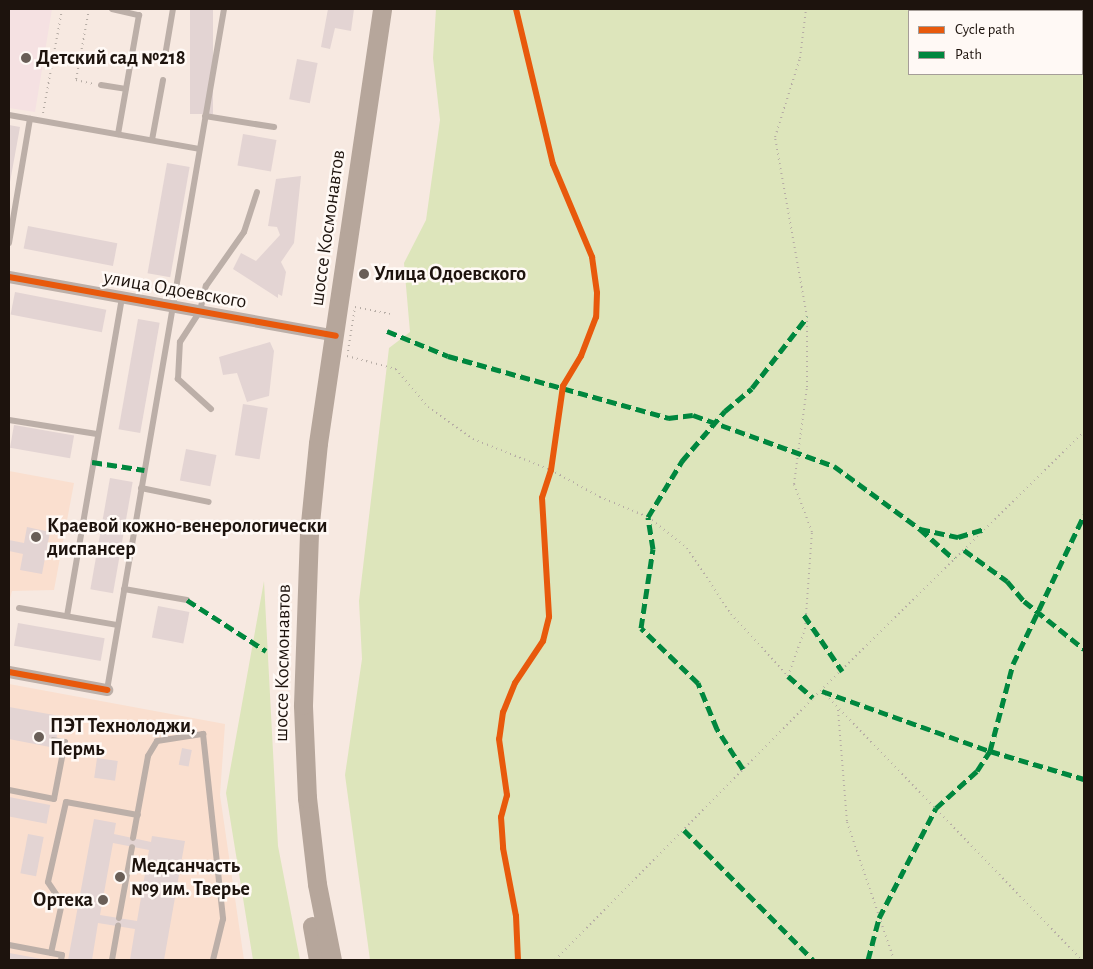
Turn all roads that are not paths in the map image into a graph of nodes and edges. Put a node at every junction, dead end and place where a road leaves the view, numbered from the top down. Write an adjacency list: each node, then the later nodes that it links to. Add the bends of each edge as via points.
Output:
1 (173, 9): 6 (lane)
2 (224, 9): 11 (lane)
3 (371, 9): 23 (main road, шоссе Космонавтов)
4 (382, 9): 23 (main road, шоссе Космонавтов)
5 (112, 10): 9 (lane, via 139,14)
6 (164, 62)
7 (163, 80): 15 (lane)
8 (100, 85): 9 (lane)
9 (126, 89): 14 (lane)
10 (9, 115): 12 (lane)
11 (205, 116): 13 (lane); 16 (lane)
12 (30, 118): 14 (lane); 18 (lane)
13 (274, 127)
14 (118, 134): 15 (lane)
15 (152, 140): 16 (lane)
16 (200, 149): 21 (lane)
17 (257, 192): 22 (lane, via 244,232 206,286)
18 (9, 243)
19 (9, 277): 20 (street, улица Одоевского)
20 (122, 297): 21 (street, улица Одоевского); 26 (lane)
21 (172, 306): 22 (street, улица Одоевского); 27 (lane)
22 (200, 311): 23 (street, улица Одоевского); 24 (lane, via 180,342 178,380)
23 (330, 335): 48 (main road, шоссе Космонавтов, via 297,531 290,705 295,798); 49 (main road, шоссе Космонавтов, via 309,533 302,705 317,884)
24 (212, 409)
25 (9, 420): 26 (lane)
26 (97, 434): 32 (lane)
27 (141, 488): 28 (lane); 29 (lane)
28 (209, 502)
29 (124, 589): 30 (lane); 33 (lane)
30 (188, 600)
31 (19, 608): 32 (lane)
32 (67, 616): 33 (lane)
33 (117, 625): 35 (lane)
34 (9, 672): 35 (street)
35 (106, 690)
36 (53, 740): 37 (lane, via 65,742 54,799)
37 (9, 790)
38 (138, 815): 39 (lane); 44 (lane, via 66,802 48,882 62,903); 47 (lane, via 148,756 157,741 203,734 224,919)
39 (133, 838)
40 (132, 847): 41 (lane)
41 (119, 918)
42 (118, 926): 46 (lane)
43 (9, 944): 44 (lane)
44 (51, 953): 45 (lane, via 62,955)
45 (62, 960)
46 (112, 960)
47 (213, 960)
48 (318, 960)
49 (332, 960)

